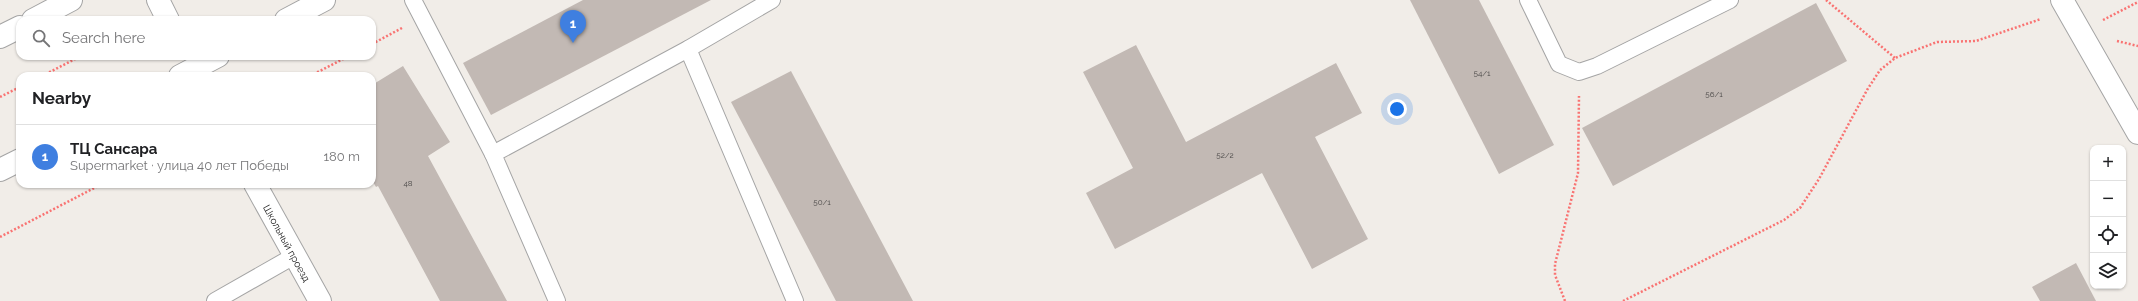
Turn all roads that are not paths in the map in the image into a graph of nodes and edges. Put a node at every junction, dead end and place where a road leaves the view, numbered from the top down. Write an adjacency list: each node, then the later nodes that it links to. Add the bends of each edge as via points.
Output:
1 (71, 0): 9 (street)
2 (158, 0): 10 (street)
3 (324, 0): 11 (street)
4 (413, 0): 18 (lane)
5 (772, 0): 14 (lane)
6 (1528, 0): 7 (lane, via 1559,64 1579,72 1597,66)
7 (1730, 0)
8 (2064, 5): 17 (street)
9 (41, 16)
10 (166, 16)
11 (294, 16)
12 (16, 29): 13 (street)
13 (0, 37)
14 (688, 49): 18 (lane); 26 (lane)
15 (209, 60): 16 (street)
16 (189, 69)
17 (2138, 133)
18 (493, 154): 25 (lane)
19 (16, 162): 20 (street)
20 (0, 170)
21 (257, 188): 22 (street, Школьный проезд)
22 (294, 256): 23 (lane); 24 (street, Школьный проезд)
23 (215, 301)
24 (320, 301)
25 (557, 301)
26 (795, 301)

